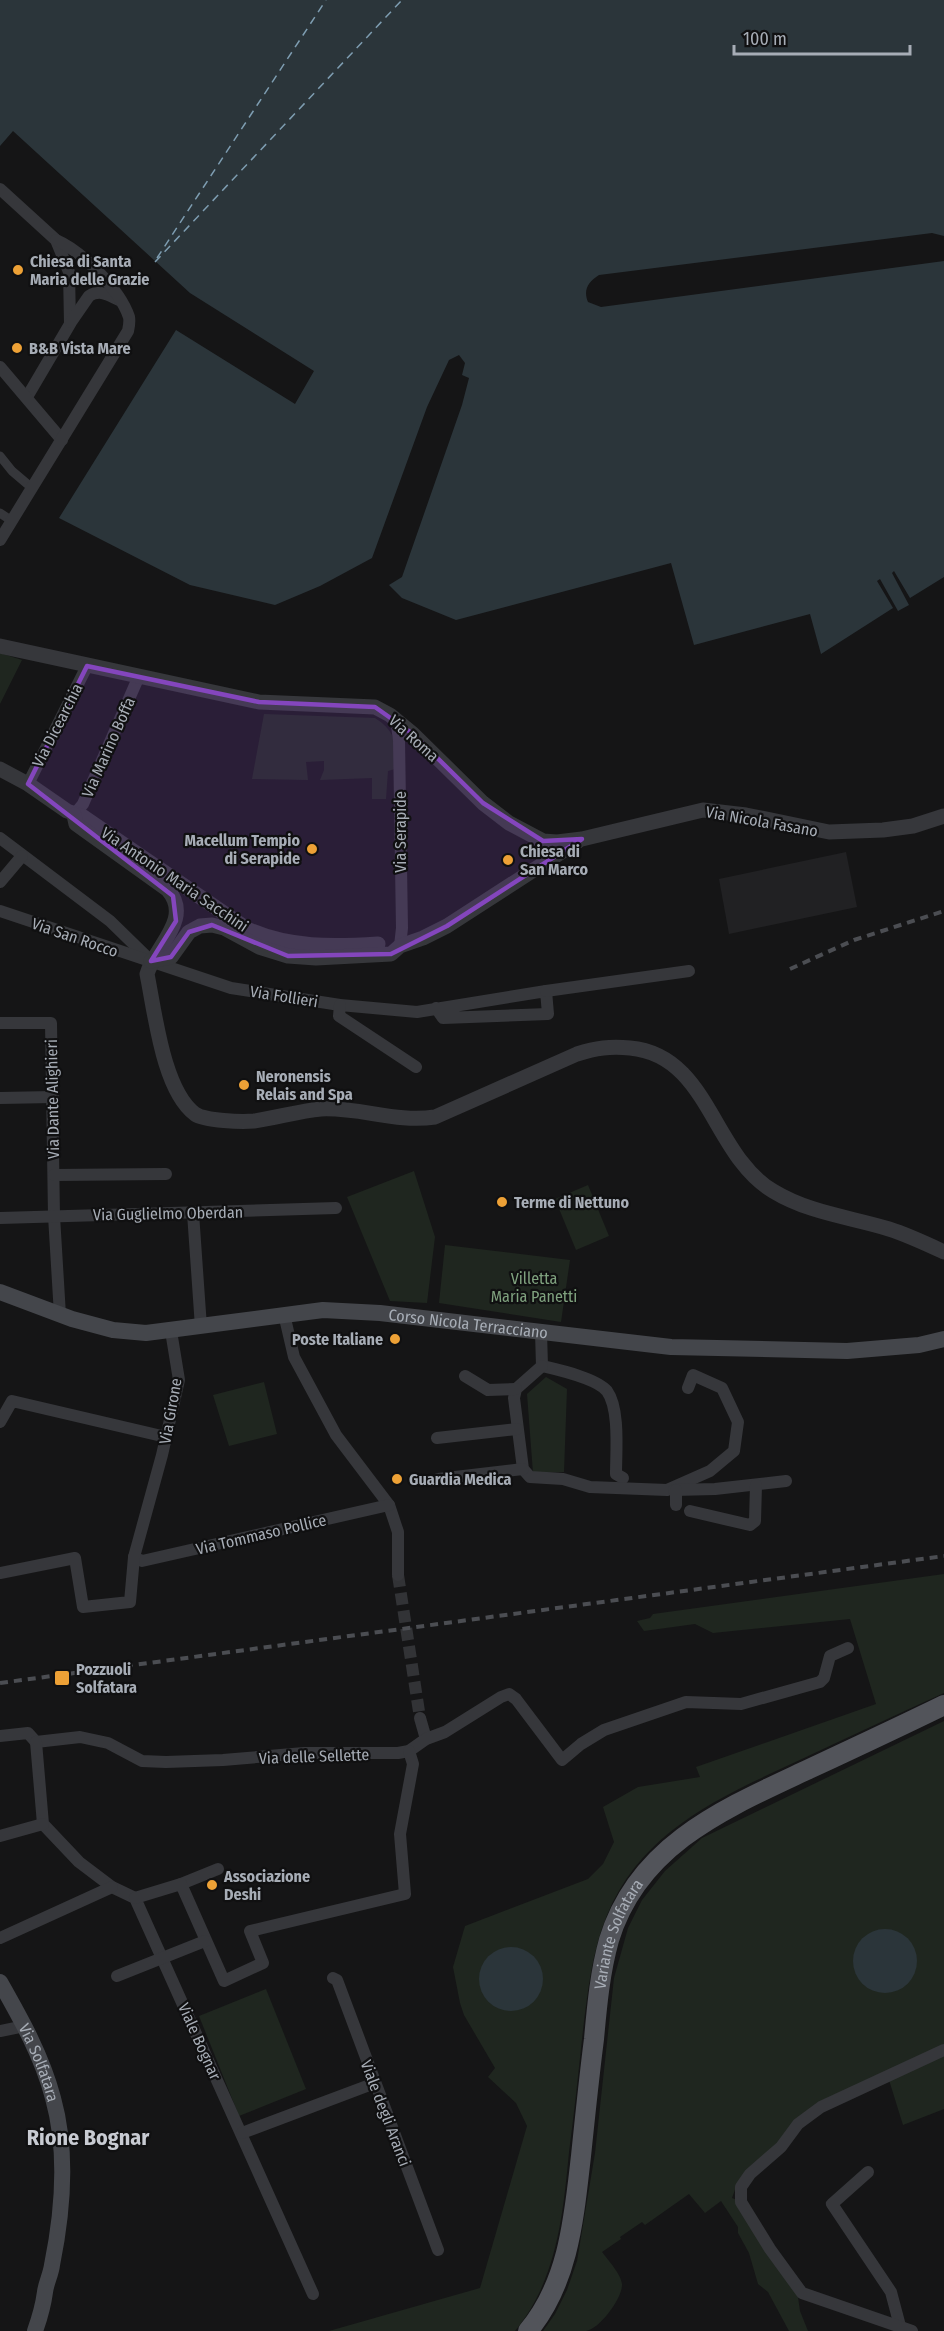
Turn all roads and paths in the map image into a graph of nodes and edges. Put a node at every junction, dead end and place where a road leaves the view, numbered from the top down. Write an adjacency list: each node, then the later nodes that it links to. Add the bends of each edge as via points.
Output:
1 (0, 189): 2 (street)
2 (56, 240): 3 (street, via 106,281); 4 (street, via 69,272)
3 (119, 300): 4 (street, via 102,292 93,293); 7 (street, via 129,320 128,331)
4 (70, 324): 6 (street)
5 (0, 367): 6 (street)
6 (27, 397): 7 (street)
7 (62, 440): 9 (street)
8 (0, 456): 9 (street)
9 (32, 488): 11 (street)
10 (0, 513): 11 (street)
11 (12, 521): 12 (street)
12 (0, 540)
13 (0, 646): 14 (street, Via Roma)
14 (87, 666): 15 (street, Via Roma); 18 (street, Via Dicearchia)
15 (139, 676): 16 (street, Via Roma, via 259,702 366,706); 19 (street, Via Marino Boffa, via 83,804)
16 (396, 719): 22 (street, Via Roma, via 509,823 543,841); 26 (street, Via Serapide)
17 (0, 769): 18 (street, Via Antonio Maria Sacchini)
18 (28, 784): 19 (street, Via Antonio Maria Sacchini)
19 (74, 815): 26 (street, Via Antonio Maria Sacchini, via 259,934 310,946); 27 (street, via 76,824 173,896 176,921)
20 (944, 816): 22 (street, Via Nicola Fasano, via 883,831 829,832 703,810)
21 (0, 838): 23 (street)
22 (582, 839): 26 (street, via 447,926)
23 (22, 856): 24 (street); 27 (street)
24 (0, 882)
25 (0, 911): 27 (street, Via San Rocco)
26 (400, 946): 27 (street, via 391,954 288,956 259,947 218,925 208,925 189,932)
27 (160, 956): 32 (street, Via Follieri, via 231,988); 46 (street, via 147,974 171,1081 197,1115 251,1121 322,1109 425,1119 598,1047 646,1050 684,1073 730,1147 772,1191 808,1208 890,1229)
28 (689, 971): 29 (street, Via Follieri)
29 (546, 991): 30 (street, Via Follieri); 34 (street, via 548,1014)
30 (503, 998): 31 (street, Via Follieri); 34 (street)
31 (482, 1002): 33 (street, Via Follieri); 35 (street)
32 (340, 1005): 33 (street, Via Follieri, via 374,1010); 37 (street, via 339,1016)
33 (436, 1008): 35 (street, via 443,1018)
34 (507, 1014): 35 (street)
35 (484, 1017)
36 (0, 1023): 38 (street, Via Dante Alighieri, via 51,1023)
37 (416, 1067)
38 (53, 1097): 39 (street); 41 (street, Via Dante Alighieri)
39 (0, 1098)
40 (166, 1174): 41 (street, Via Dante Alighieri)
41 (54, 1175): 44 (street, Via Dante Alighieri)
42 (336, 1208): 43 (street, Via Guglielmo Oberdan)
43 (193, 1213): 44 (street, Via Guglielmo Oberdan); 50 (street)
44 (54, 1216): 45 (street, Via Guglielmo Oberdan); 49 (street, Via Dante Alighieri)
45 (0, 1218)
46 (944, 1252)
47 (0, 1292): 49 (main road, Corso Nicola Terracciano)
48 (284, 1314): 50 (main road, Corso Nicola Terracciano); 52 (main road, Corso Nicola Terracciano, via 323,1310 380,1313); 68 (street, via 294,1357 334,1437)
49 (60, 1315): 51 (main road, Corso Nicola Terracciano, via 113,1330)
50 (201, 1327): 51 (main road, Corso Nicola Terracciano)
51 (171, 1331): 60 (street, Via Girone, via 179,1380)
52 (541, 1332): 53 (main road, Corso Nicola Terracciano, via 671,1347 822,1351 919,1345); 54 (street)
53 (944, 1339)
54 (541, 1362): 57 (street); 64 (street, via 607,1391 616,1418 616,1474)
55 (465, 1376): 57 (street, via 488,1390)
56 (688, 1388): 67 (street, via 693,1375 722,1388 738,1422 734,1451 710,1471)
57 (516, 1389): 59 (street)
58 (0, 1422): 60 (street, via 12,1401)
59 (517, 1429): 61 (street); 62 (street)
60 (166, 1437): 71 (street, Via Girone)
61 (437, 1438)
62 (523, 1469): 63 (street); 67 (street, via 530,1477 563,1479 590,1487)
63 (438, 1479)
64 (623, 1479)
65 (786, 1481): 66 (street)
66 (756, 1485): 67 (street); 70 (street, via 755,1521 750,1525)
67 (672, 1490): 69 (street)
68 (389, 1505): 71 (street, Via Tommaso Pollice, via 142,1561); 73 (street, via 398,1532)
69 (676, 1505)
70 (690, 1511)
71 (134, 1557): 72 (street, Via Girone, via 130,1602 82,1607 75,1558)
72 (0, 1573)
73 (398, 1575)
74 (848, 1648): 78 (street, via 830,1656 820,1682 741,1704 686,1702 604,1730 562,1761 509,1694)
75 (944, 1705): 105 (main road, Variante Solfatara, via 705,1820 664,1851 632,1891 609,1940 599,1993 567,2251 548,2301)
76 (420, 1718): 78 (street)
77 (0, 1736): 79 (street, via 28,1733)
78 (426, 1739): 80 (street)
79 (36, 1742): 80 (street, Via delle Sellette, via 80,1737 108,1743 142,1761 166,1762); 81 (street)
80 (410, 1751): 88 (street, via 413,1764 400,1834 405,1894 250,1931 263,1963 224,1981)
81 (43, 1824): 82 (street); 85 (street, via 80,1862)
82 (0, 1836)
83 (218, 1869): 84 (street)
84 (181, 1884): 86 (street); 88 (street)
85 (112, 1887): 86 (street); 87 (street)
86 (135, 1898): 89 (street, Viale Bognar)
87 (0, 1938)
88 (205, 1941): 89 (street)
89 (162, 1958): 90 (street); 97 (street, Viale Bognar)
90 (117, 1977)
91 (333, 1978): 96 (street, Viale degli Aranci)
92 (0, 1982): 93 (main road, Via Solfatara)
93 (25, 2026): 94 (street); 100 (main road, Via Solfatara, via 52,2096 60,2144 62,2193)
94 (0, 2031)
95 (944, 2050): 102 (street, via 821,2107 798,2124 741,2187 741,2202 802,2293)
96 (375, 2083): 97 (street); 99 (street, Viale degli Aranci)
97 (242, 2133): 101 (street, Viale Bognar)
98 (867, 2172): 102 (street, via 832,2204 891,2292)
99 (438, 2250)
100 (45, 2292): 103 (main road, Via Solfatara); 104 (main road, Via Solfatara)
101 (313, 2294)
102 (906, 2328)
103 (25, 2331)
104 (35, 2331)
105 (528, 2331)

